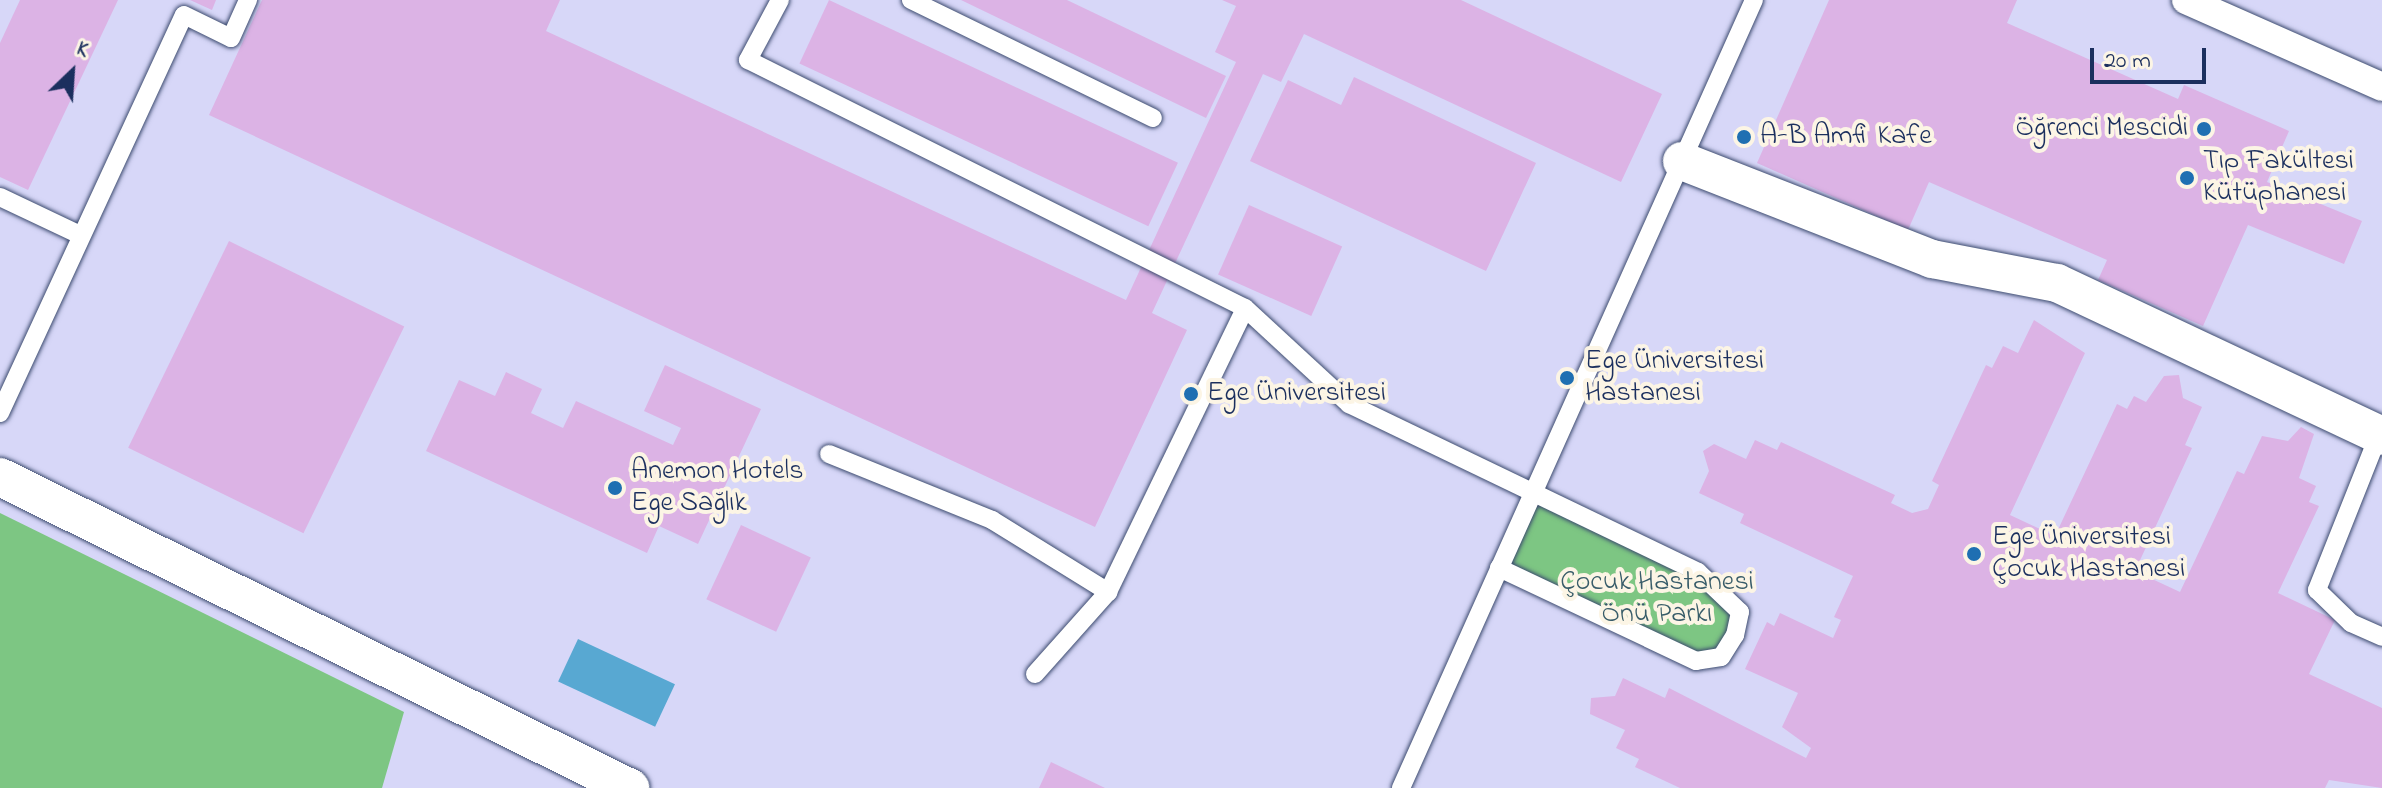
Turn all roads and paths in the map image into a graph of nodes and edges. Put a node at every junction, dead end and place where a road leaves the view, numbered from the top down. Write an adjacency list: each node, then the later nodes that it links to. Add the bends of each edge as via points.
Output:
1 (248, 0): 10 (lane, via 231,38 184,15)
2 (780, 0): 11 (lane, via 748,60)
3 (911, 0): 7 (lane)
4 (1754, 0): 8 (lane)
5 (2186, 0): 6 (street)
6 (2382, 87)
7 (1153, 118)
8 (1682, 161): 13 (street, via 1932,259 2057,283); 16 (lane)
9 (0, 197): 10 (lane)
10 (80, 235): 12 (lane)
11 (1245, 308): 16 (lane, via 1349,404); 18 (lane)
12 (0, 413)
13 (2381, 432): 19 (lane, via 2317,590 2351,623)
14 (829, 454): 18 (lane, via 992,520)
15 (0, 477): 21 (street)
16 (1531, 493): 17 (lane); 17 (lane, via 1698,572 1740,612 1735,635 1721,657 1696,661 1668,653)
17 (1499, 568): 22 (lane)
18 (1108, 592): 20 (lane)
19 (2382, 637)
20 (1035, 674)
21 (630, 788)
22 (1401, 788)

